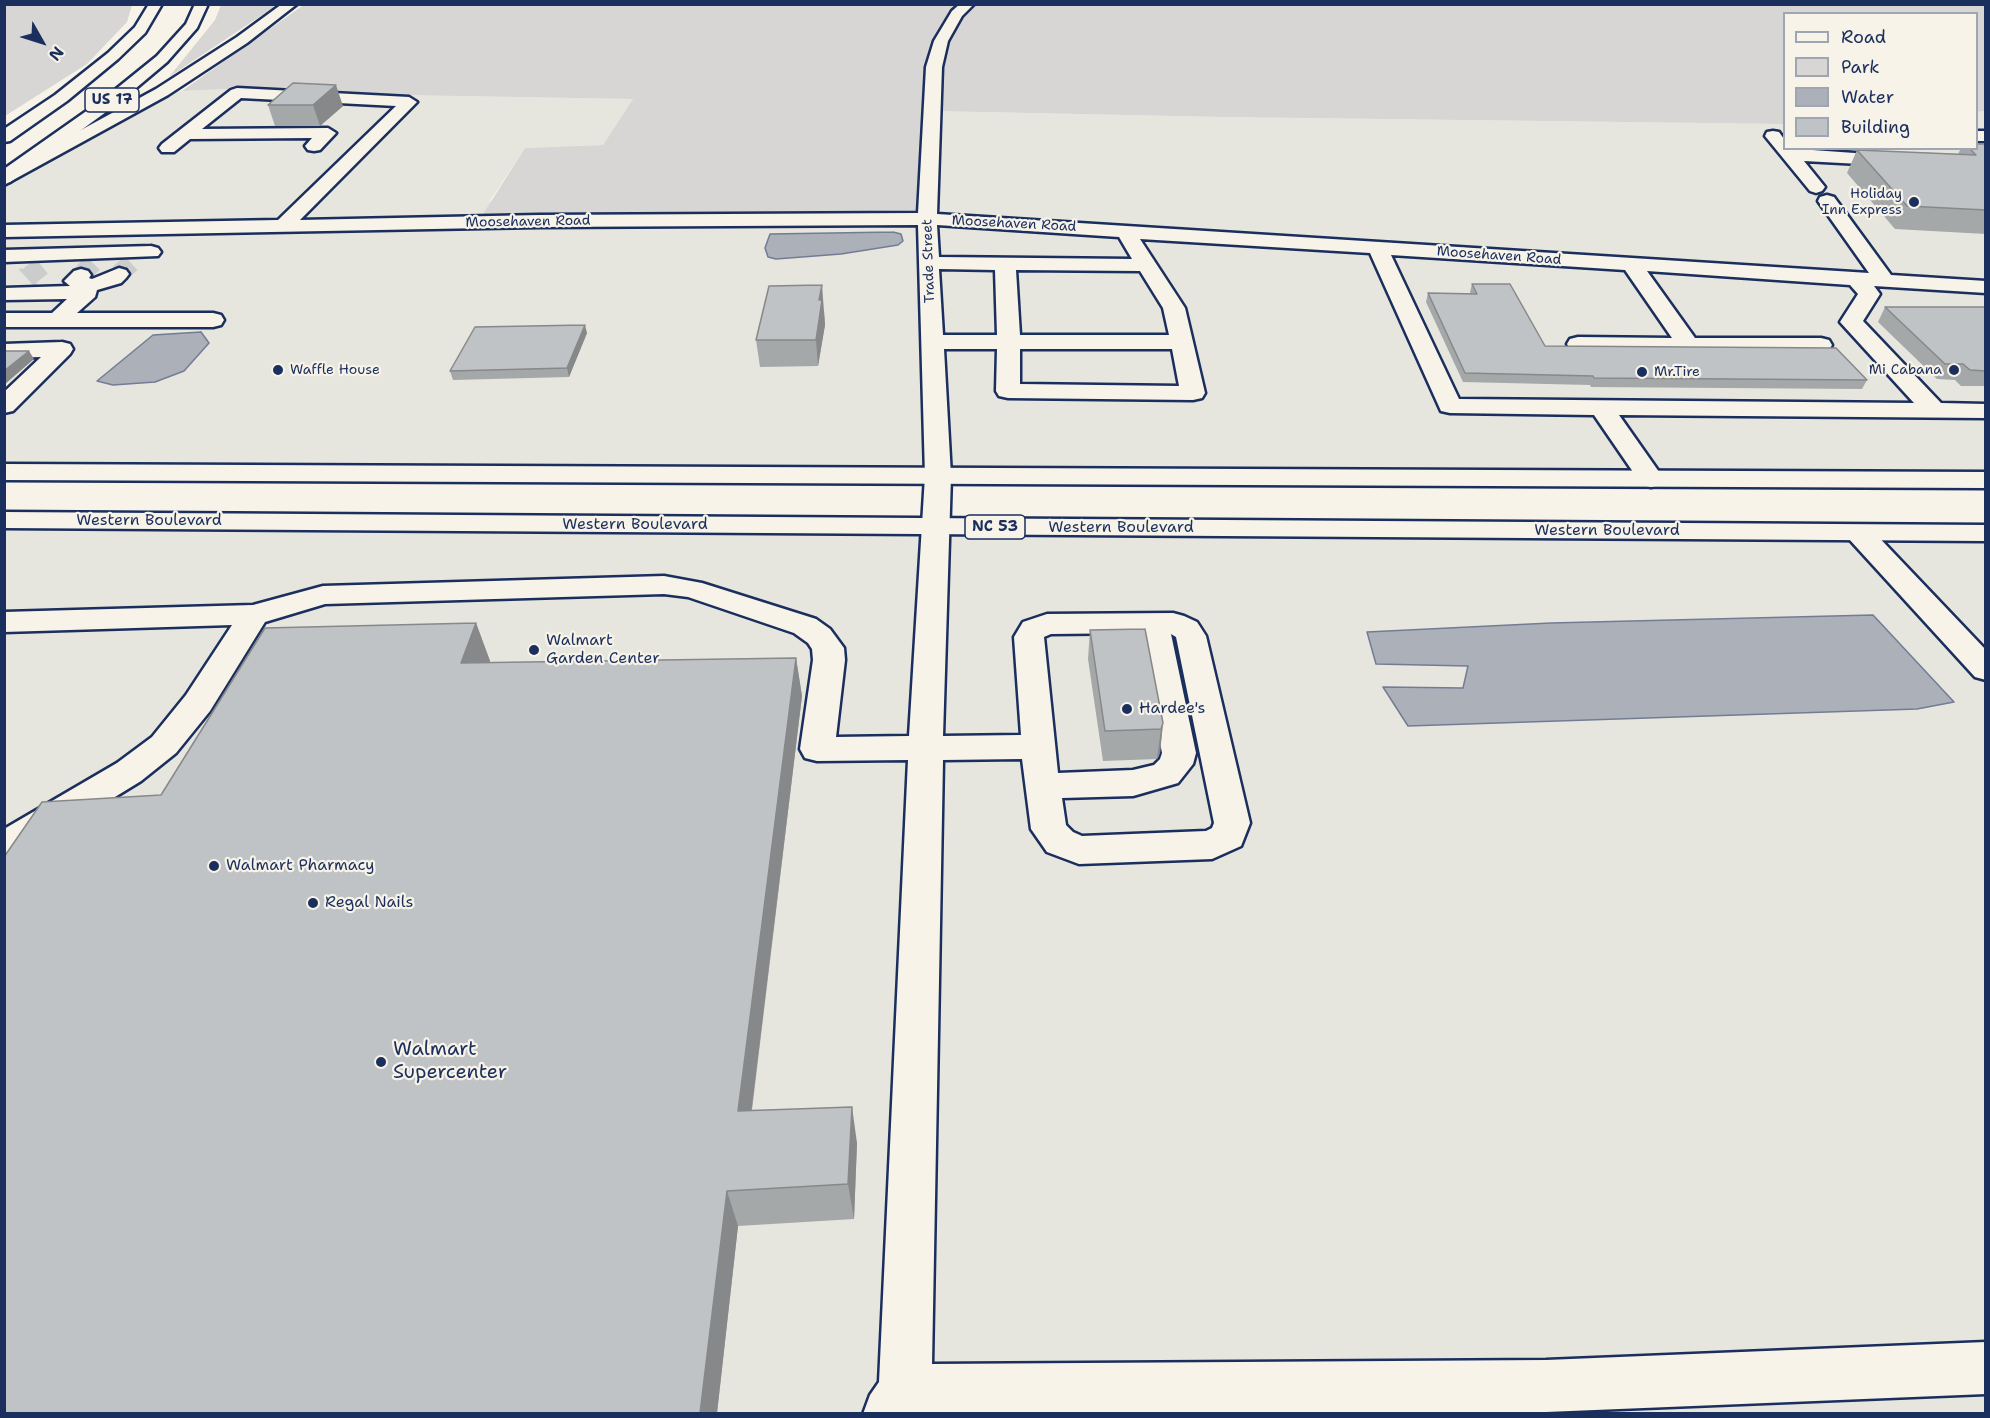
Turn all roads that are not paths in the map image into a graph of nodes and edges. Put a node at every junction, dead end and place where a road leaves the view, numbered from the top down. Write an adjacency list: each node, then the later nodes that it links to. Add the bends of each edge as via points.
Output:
1 (156, 4): 8 (main road, US 17, via 140,30 113,56)
2 (202, 4): 16 (main road, US 17, via 192,25 162,59)
3 (291, 4): 16 (main road, via 162,92)
4 (968, 4): 17 (main road, Trade Street, via 941,41 934,67)
5 (360, 100): 6 (main road); 7 (main road, via 237,93); 18 (main road, via 409,102)
6 (336, 124): 7 (main road); 10 (main road)
7 (185, 134): 11 (main road)
8 (4, 137)
9 (1783, 137): 12 (main road, via 1773,136)
10 (314, 146)
11 (168, 148)
12 (1783, 149)
13 (1784, 150): 14 (main road)
14 (1788, 155): 15 (main road); 32 (main road)
15 (1903, 161)
16 (4, 179)
17 (927, 219): 18 (main road, Moosehaven Road); 21 (main road, Moosehaven Road); 25 (main road, Trade Street)
18 (283, 226): 19 (main road, Moosehaven Road)
19 (111, 229): 20 (main road, Moosehaven Road); 29 (main road)
20 (4, 231)
21 (1125, 231): 22 (main road, Moosehaven Road); 28 (main road)
22 (1378, 248): 27 (main road, Moosehaven Road); 46 (main road, via 1450,406)
23 (151, 252): 29 (main road)
24 (4, 256): 30 (main road)
25 (929, 263): 26 (main road); 38 (main road, Trade Street)
26 (1005, 264): 28 (main road); 39 (main road)
27 (1631, 264): 31 (main road, Moosehaven Road); 42 (main road)
28 (1148, 265): 40 (main road, via 1174,308)
29 (104, 269): 30 (main road); 30 (main road); 36 (main road)
30 (40, 274)
31 (1856, 279): 32 (main road, Moosehaven Road); 47 (main road, via 1869,294 1851,322)
32 (1885, 281): 33 (main road, Moosehaven Road)
33 (1978, 287): 34 (main road)
34 (1986, 303)
35 (4, 320): 36 (main road)
36 (58, 320): 37 (main road)
37 (213, 320)
38 (933, 342): 39 (main road); 50 (main road, Trade Street)
39 (1009, 342): 40 (main road); 40 (main road, via 1008,391 1193,393)
40 (1182, 342)
41 (1578, 344): 42 (main road)
42 (1689, 345): 43 (main road)
43 (1821, 345)
44 (4, 351): 45 (main road, via 62,349)
45 (4, 406)
46 (1601, 407): 47 (main road); 51 (main road)
47 (1934, 410): 48 (main road)
48 (1986, 411)
49 (4, 472): 50 (main road)
50 (938, 476): 51 (main road); 54 (main road, Trade Street)
51 (1651, 479): 52 (main road)
52 (1986, 480)
53 (4, 520): 54 (main road, Western Boulevard / NC 53)
54 (934, 527): 55 (main road, Western Boulevard / NC 53); 61 (main road, Trade Street)
55 (1859, 532): 56 (main road, Western Boulevard / NC 53); 60 (main road)
56 (1986, 533)
57 (254, 615): 58 (main road); 61 (main road, via 323,595 664,585 692,589 805,626 819,636 828,648 829,660 817,749); 64 (main road, via 198,703 164,745 129,772)
58 (4, 622)
59 (1153, 623): 62 (main road, via 1047,624 1034,629 1029,637); 63 (main road, via 1179,753 1176,765 1166,774 1133,783); 63 (main road, via 1173,623 1191,636 1232,823 1227,836 1212,845 1079,850 1060,842 1049,830)
60 (1986, 670)
61 (926, 747): 62 (main road); 66 (main road, Trade Street)
62 (1038, 747): 63 (main road)
63 (1042, 786)
64 (4, 849)
65 (1986, 1368): 66 (main road, via 1546,1386)
66 (897, 1402)

